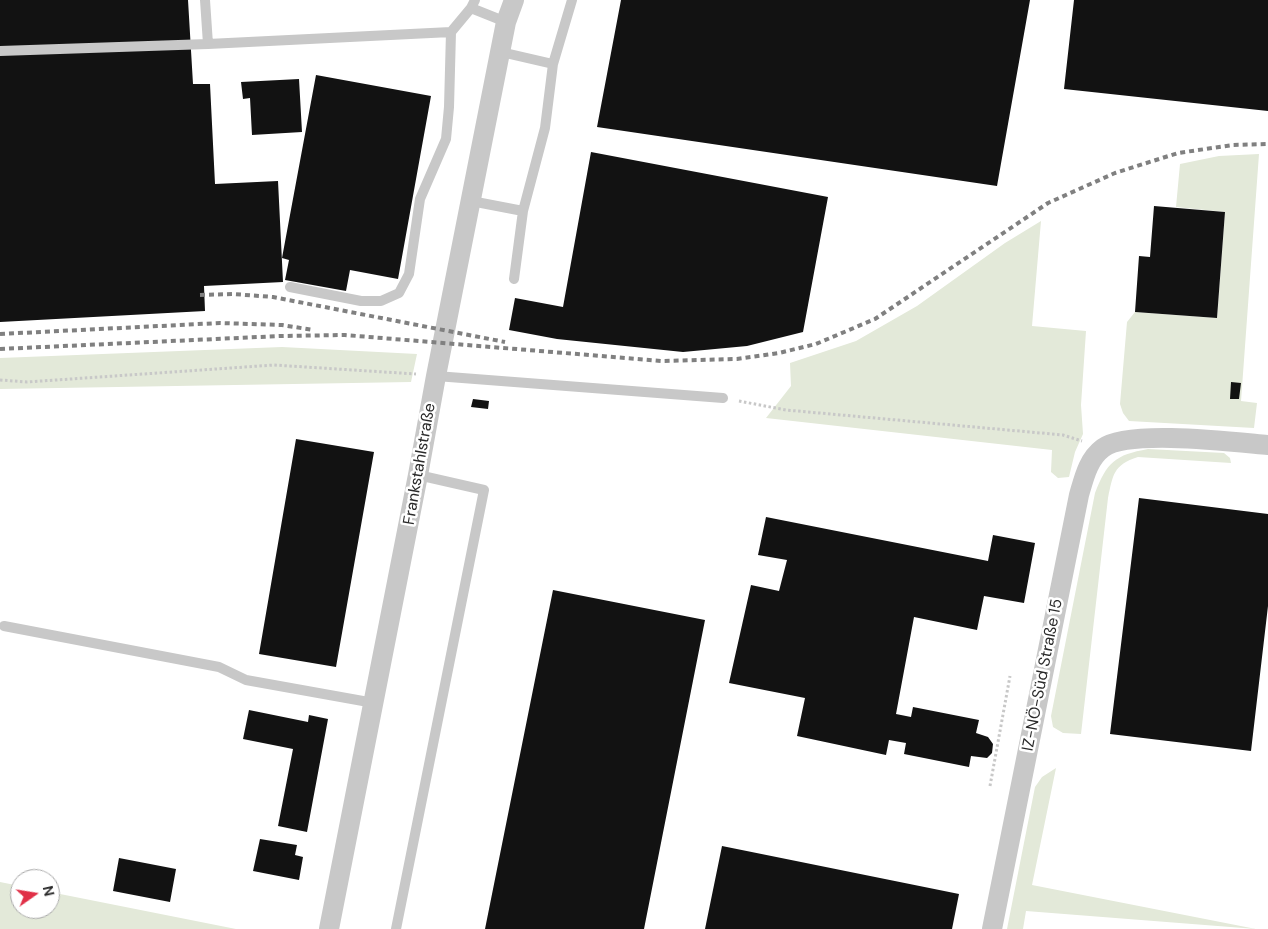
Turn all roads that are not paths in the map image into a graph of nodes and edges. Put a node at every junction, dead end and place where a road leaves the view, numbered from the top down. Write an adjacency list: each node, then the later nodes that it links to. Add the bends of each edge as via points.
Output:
1 (205, 0): 7 (lane)
2 (514, 0): 5 (street, Frankstahlstraße)
3 (572, 0): 10 (lane)
4 (473, 4): 5 (lane); 6 (lane)
5 (506, 22): 9 (street, Frankstahlstraße)
6 (451, 32): 7 (lane); 14 (lane, via 446,138 420,199 409,274 399,293 380,301 361,301)
7 (208, 44): 8 (lane)
8 (0, 51)
9 (500, 52): 10 (lane); 11 (street, Frankstahlstraße)
10 (553, 64): 12 (lane, via 545,128)
11 (471, 201): 12 (lane); 15 (street, Frankstahlstraße)
12 (524, 211): 13 (lane)
13 (514, 279)
14 (290, 288)
15 (436, 376): 16 (lane); 18 (street, Frankstahlstraße)
16 (723, 398)
17 (1268, 445): 23 (street, IZ-NÖ-Süd Straße 15, via 1151,437 1123,440 1104,447 1090,464 1079,495)
18 (418, 475): 20 (street, Frankstahlstraße); 22 (lane, via 484,490)
19 (4, 626): 20 (lane, via 219,667 246,680)
20 (374, 703): 21 (street, Frankstahlstraße)
21 (330, 929)
22 (396, 929)
23 (992, 929)

